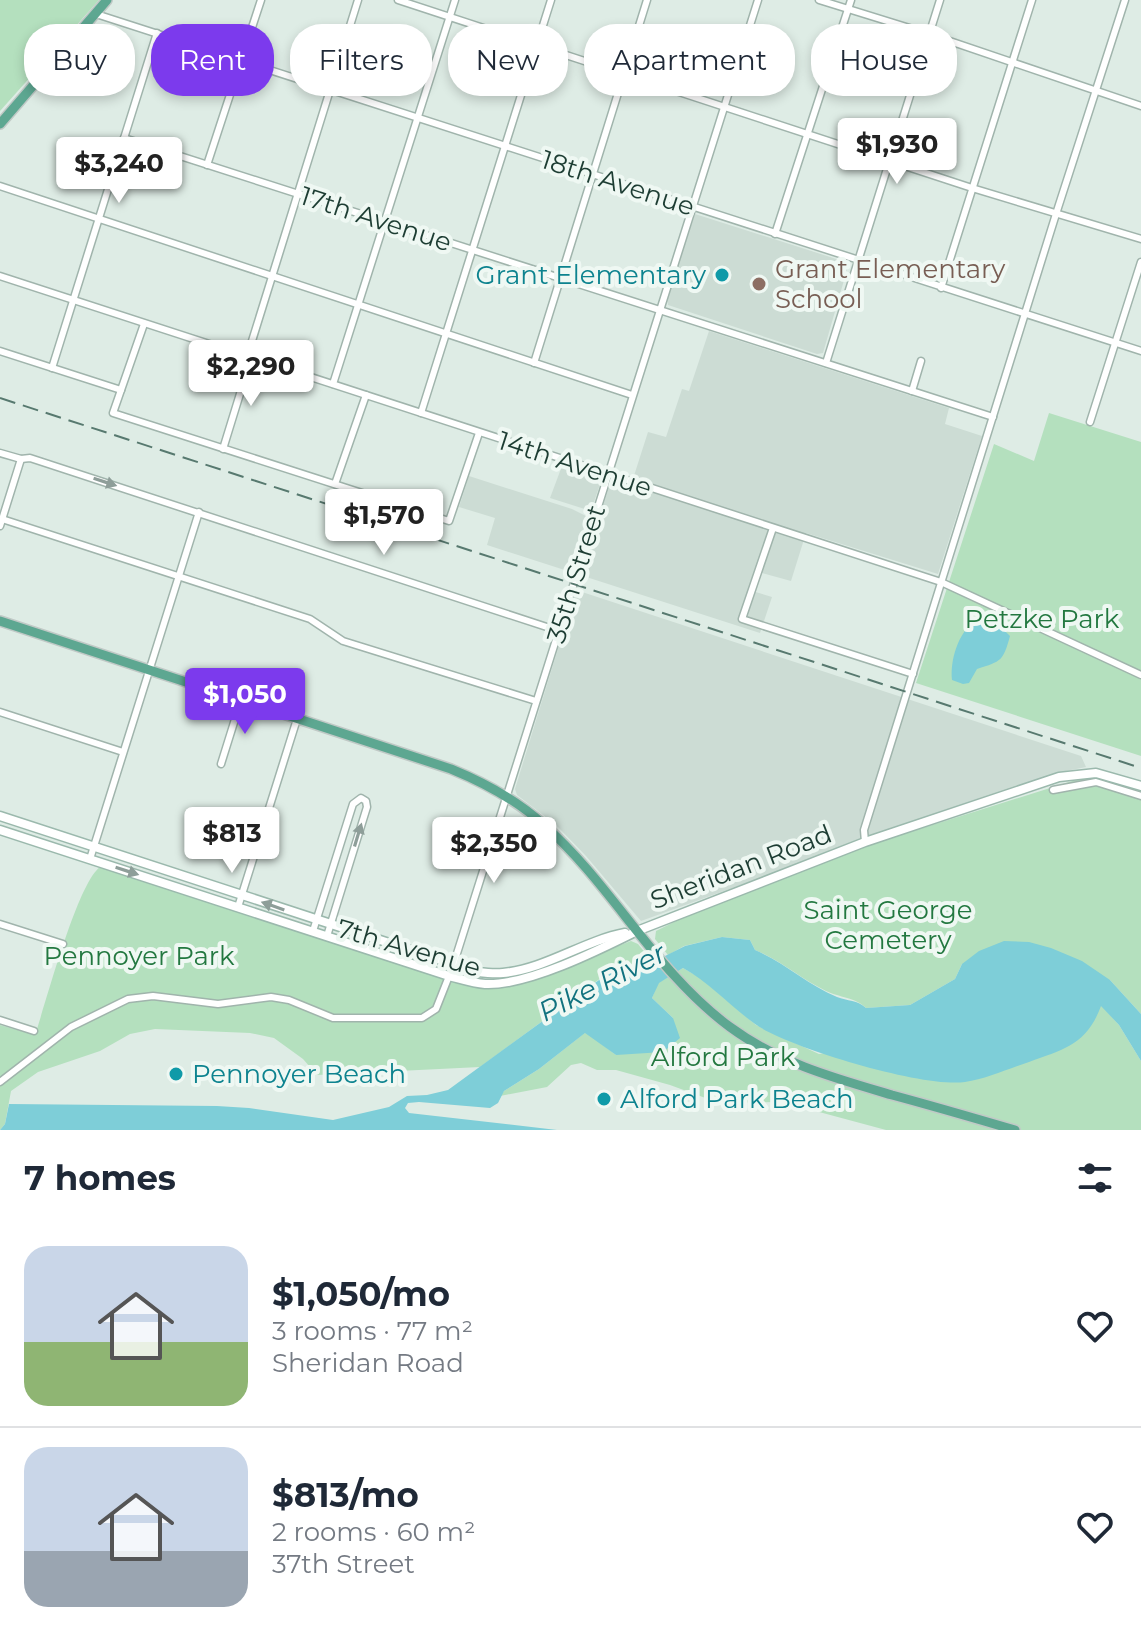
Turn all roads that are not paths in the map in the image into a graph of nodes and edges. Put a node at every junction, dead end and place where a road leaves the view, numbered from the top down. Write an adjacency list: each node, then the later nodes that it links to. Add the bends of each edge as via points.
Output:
1 (107, 0): 15 (main road)
2 (261, 0): 17 (street)
3 (358, 0): 18 (street)
4 (398, 0): 16 (street)
5 (455, 0): 16 (street)
6 (551, 0): 20 (street)
7 (647, 0): 21 (street)
8 (758, 0): 36 (street, 35th Street)
9 (819, 0): 14 (street)
10 (851, 0): 14 (street)
11 (940, 0): 23 (street)
12 (1032, 0): 27 (street)
13 (1125, 0): 28 (street)
14 (848, 9): 22 (street); 40 (street)
15 (96, 14): 24 (street, 18th Avenue); 39 (main road)
16 (450, 17): 19 (street); 38 (street)
17 (253, 24)
18 (351, 24)
19 (472, 24)
20 (544, 24)
21 (640, 24)
22 (897, 24)
23 (932, 24)
24 (151, 31)
25 (957, 44): 27 (street)
26 (151, 52): 41 (street)
27 (1012, 63): 28 (street); 47 (street)
28 (1096, 91): 37 (street); 50 (street)
29 (230, 96): 44 (street)
30 (328, 96): 48 (street)
31 (349, 96): 38 (street, 18th Avenue)
32 (521, 96): 42 (street)
33 (617, 96): 45 (street)
34 (692, 96): 36 (street)
35 (910, 96): 43 (street)
36 (723, 106): 40 (street); 49 (street, 35th Street)
37 (1141, 106)
38 (418, 118): 42 (street, 18th Avenue); 52 (street)
39 (0, 124)
40 (807, 133): 43 (street); 53 (street)
41 (124, 138): 44 (street, 17th Avenue); 51 (street)
42 (505, 147): 45 (street, 18th Avenue); 55 (street)
43 (890, 160): 47 (street); 56 (street)
44 (207, 165): 48 (street, 17th Avenue)
45 (592, 175): 49 (street, 18th Avenue); 60 (street)
46 (0, 186): 51 (street)
47 (972, 188): 50 (street); 61 (street)
48 (297, 194): 52 (street, 17th Avenue); 59 (street)
49 (691, 207): 53 (street, 18th Avenue); 64 (street, 35th Street)
50 (1056, 214): 54 (street); 65 (street)
51 (99, 219): 59 (street); 62 (street)
52 (385, 222): 55 (street, 17th Avenue); 63 (street)
53 (775, 234): 56 (street, 18th Avenue)
54 (1141, 239)
55 (473, 250): 60 (street, 17th Avenue); 67 (street)
56 (858, 261): 61 (street, 18th Avenue); 74 (street)
57 (1141, 262): 68 (street)
58 (0, 276): 62 (street, 14th Avenue)
59 (272, 276): 63 (street); 71 (street)
60 (560, 278): 64 (street, 17th Avenue); 73 (street)
61 (941, 288): 65 (street, 18th Avenue)
62 (73, 301): 66 (street, 14th Avenue); 75 (street)
63 (358, 305): 67 (street); 76 (street)
64 (659, 310): 74 (street, 17th Avenue); 80 (street, 35th Street)
65 (1024, 316): 68 (street, 18th Avenue); 82 (street)
66 (144, 324): 71 (street, 14th Avenue); 77 (street)
67 (446, 334): 73 (street); 81 (street)
68 (1115, 343): 70 (street, 18th Avenue); 83 (street)
69 (0, 351): 75 (street)
70 (1141, 351)
71 (249, 357): 76 (street, 14th Avenue); 85 (street)
72 (921, 361): 78 (street)
73 (534, 363): 80 (street)
74 (826, 363): 78 (street, 17th Avenue)
75 (52, 368): 77 (street)
76 (333, 384): 79 (street, 14th Avenue)
77 (121, 390): 85 (street, via 113,413)
78 (912, 391): 82 (street, 17th Avenue)
79 (366, 395): 81 (street, 14th Avenue); 89 (street)
80 (632, 395): 88 (street, 35th Street)
81 (421, 413): 84 (street, 14th Avenue)
82 (993, 417): 94 (street)
83 (1090, 422)
84 (479, 433): 88 (street, 14th Avenue); 89 (street, via 449,521)
85 (223, 449): 89 (street)
86 (0, 453): 87 (street)
87 (21, 459): 90 (street, one-way to 90); 91 (street)
88 (607, 476): 92 (street, 14th Avenue); 96 (street, 35th Street)
89 (335, 484)
90 (199, 512): 93 (street); 96 (street)
91 (1, 519): 93 (street)
92 (773, 528): 94 (street, 14th Avenue); 98 (street, via 742,619)
93 (178, 576): 97 (street); 101 (street, via 310,619 343,641)
94 (941, 582): 98 (street); 99 (street, 14th Avenue)
95 (0, 621): 97 (main road, Sheridan Road)
96 (559, 631): 101 (street, 35th Street)
97 (150, 669): 100 (main road, Sheridan Road); 104 (street)
98 (913, 674): 112 (street, via 864,830)
99 (1141, 675)
100 (241, 700): 103 (main road, Sheridan Road); 105 (street)
101 (536, 701): 108 (street, 35th Street)
102 (0, 712): 104 (street)
103 (297, 719): 108 (main road, Sheridan Road, via 451,769); 115 (street)
104 (123, 752): 113 (street)
105 (221, 764)
106 (1141, 786): 112 (street, Sheridan Road, via 1101,774 1068,775)
107 (1053, 790): 109 (street, via 1096,782)
108 (507, 796): 121 (main road, Sheridan Road, via 573,854); 124 (street, 35th Street)
109 (1141, 796)
110 (2, 816): 111 (street); 113 (street, 7th Avenue)
111 (0, 828): 114 (street, 7th Avenue)
112 (865, 842): 121 (street, Sheridan Road)
113 (93, 847): 114 (street); 115 (street, 7th Avenue)
114 (90, 859): 116 (street, 7th Avenue, one-way to 116)
115 (242, 895): 116 (street); 117 (street, 7th Avenue, one-way to 115)
116 (238, 907): 120 (street, 7th Avenue)
117 (316, 921): 119 (street, 7th Avenue); 119 (street, one-way to 117, via 367,807 361,798 353,804); 120 (street)
118 (0, 924): 123 (street)
119 (330, 925): 122 (street); 124 (street, 7th Avenue)
120 (313, 931): 122 (street, 7th Avenue)
121 (637, 931): 124 (street, 7th Avenue, via 504,973); 125 (street, 7th Avenue, via 505,983); 129 (main road, via 676,979 730,1026 779,1058)
122 (327, 936): 125 (street, 7th Avenue)
123 (63, 944)
124 (453, 966): 125 (street, 35th Street)
125 (449, 976): 128 (street, 35th Street, via 436,1009 422,1018 333,1018 271,997 218,1004 153,996 128,999 71,1027)
126 (0, 1020): 127 (street)
127 (34, 1031)
128 (0, 1082)
129 (1015, 1130)

